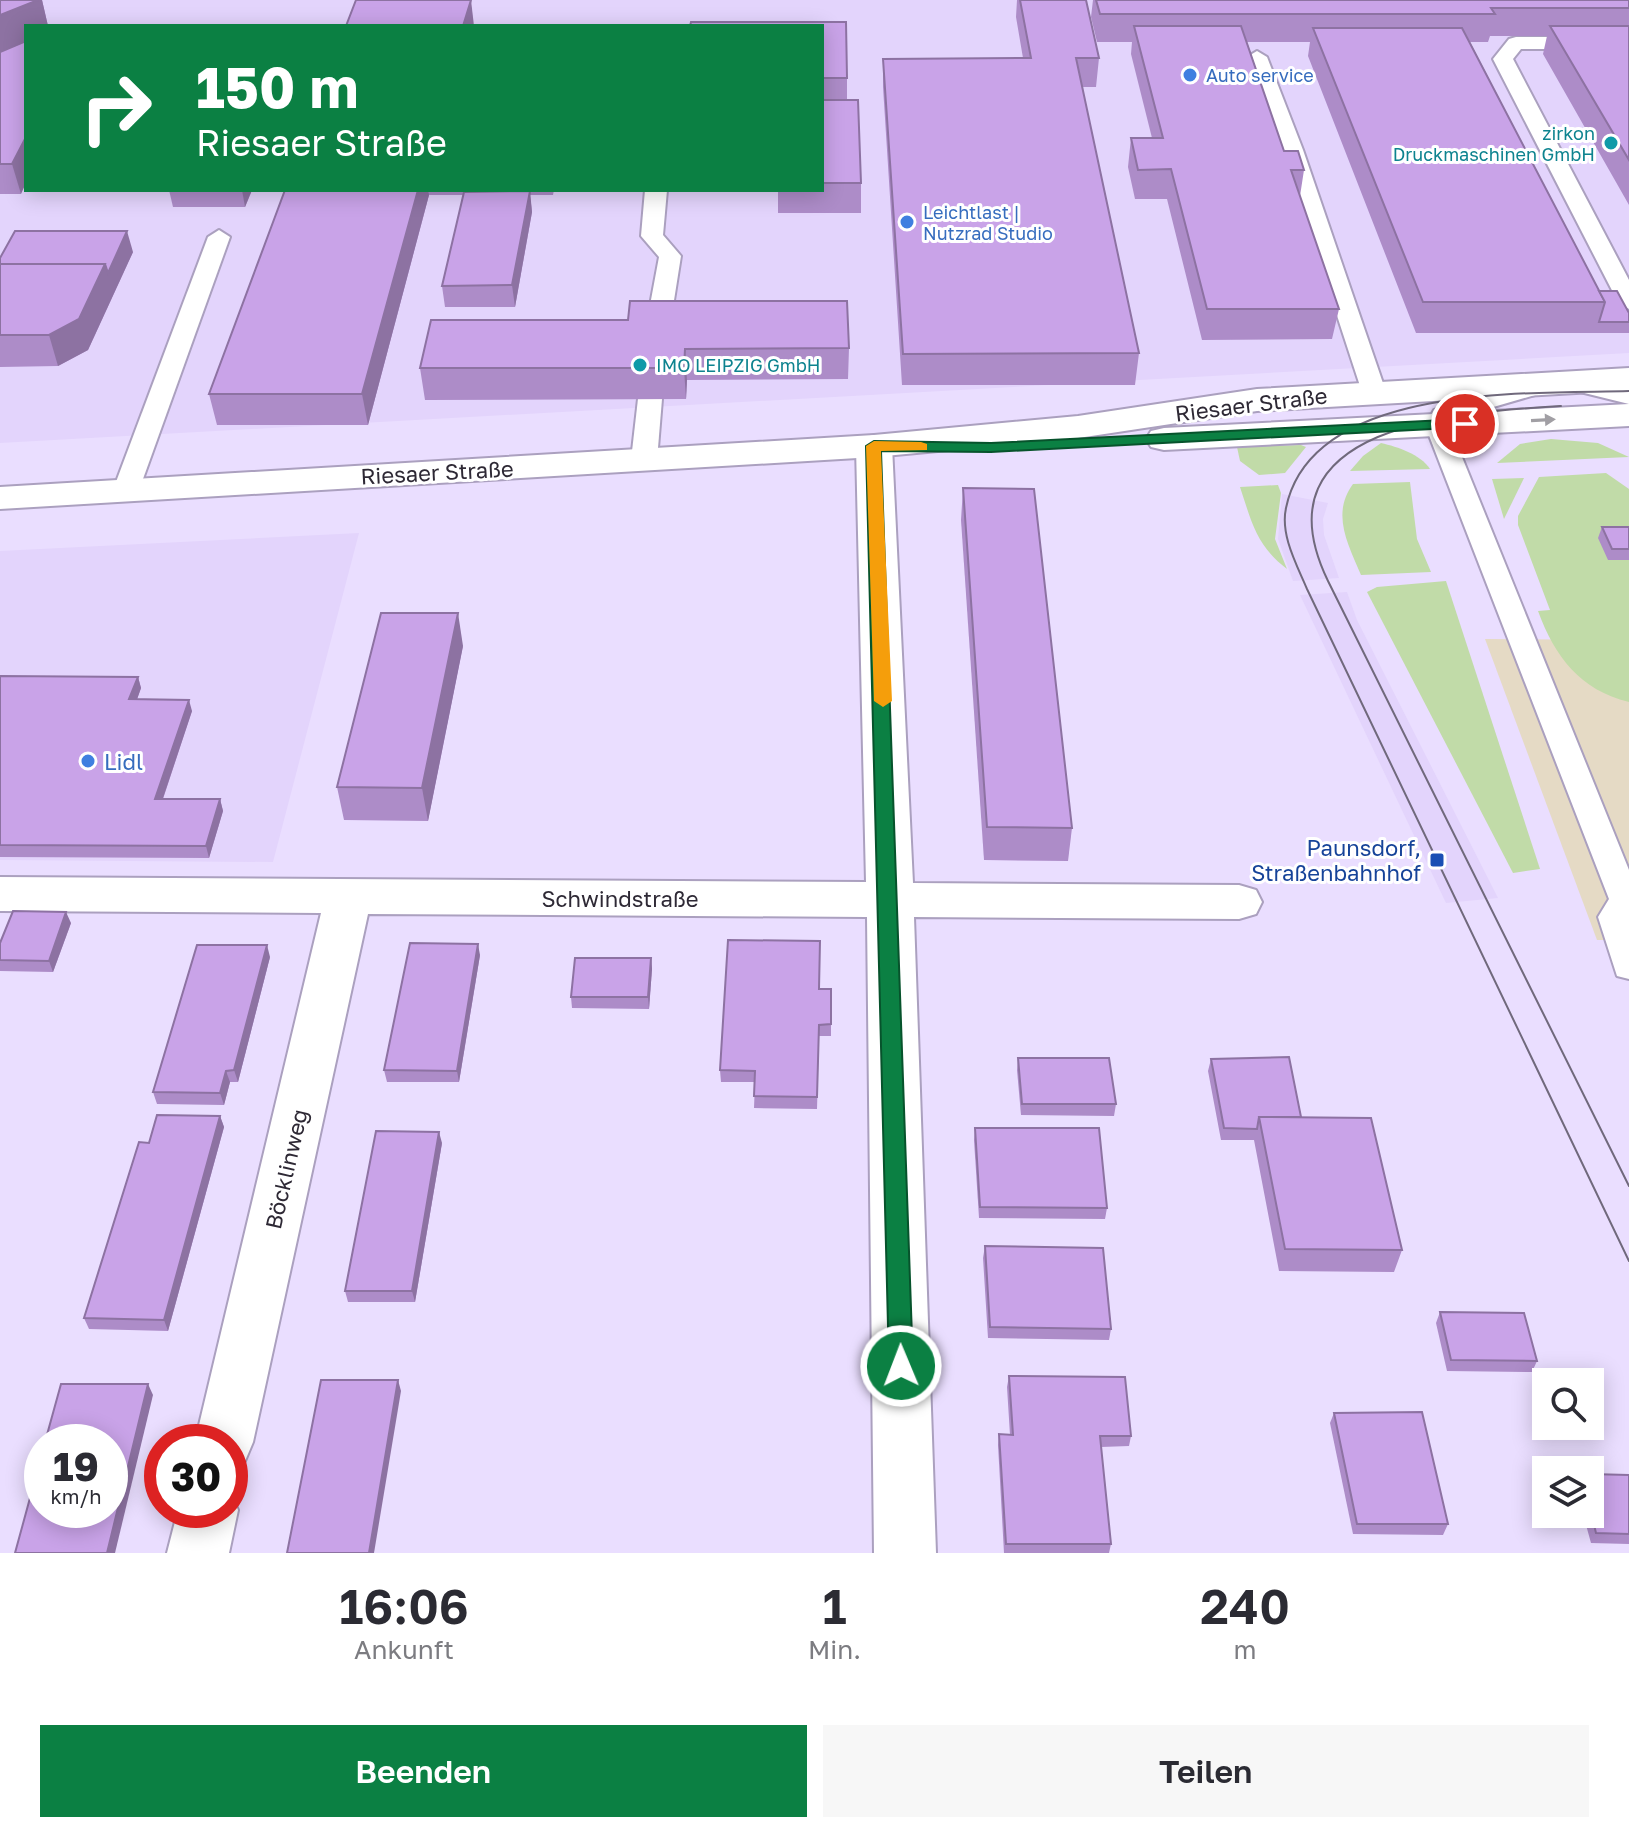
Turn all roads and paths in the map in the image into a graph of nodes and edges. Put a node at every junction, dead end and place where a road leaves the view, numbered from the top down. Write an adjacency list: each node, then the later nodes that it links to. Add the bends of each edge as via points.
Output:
1 (1629, 43): 5 (lane, via 1516,43 1503,59)
2 (1257, 57): 9 (lane)
3 (656, 192): 6 (lane, via 652,236 670,256)
4 (219, 237): 16 (lane)
5 (1629, 302)
6 (657, 332)
7 (1629, 379): 8 (street, Riesaer Straße)
8 (1560, 382): 9 (street, Riesaer Straße); 10 (lane); 13 (lane, via 1450,412)
9 (1374, 392): 14 (street, Riesaer Straße, via 1257,400 1078,427)
10 (1629, 397)
11 (650, 399): 15 (lane)
12 (1629, 415): 13 (street, Riesaer Straße, one-way to 12)
13 (1437, 425): 14 (street, Riesaer Straße, via 991,448); 22 (lane, via 1625,900 1614,917)
14 (874, 446): 15 (street, Riesaer Straße); 20 (street)
15 (644, 460): 16 (street, Riesaer Straße)
16 (126, 490): 17 (street, Riesaer Straße)
17 (0, 498)
18 (0, 894): 19 (street, Schwindstraße)
19 (348, 897): 20 (street, Schwindstraße); 23 (street, Böcklinweg)
20 (890, 900): 21 (street, Schwindstraße); 26 (street)
21 (1239, 902)
22 (1629, 967)
23 (228, 1424)
24 (204, 1528): 25 (street)
25 (198, 1553)
26 (905, 1553)

